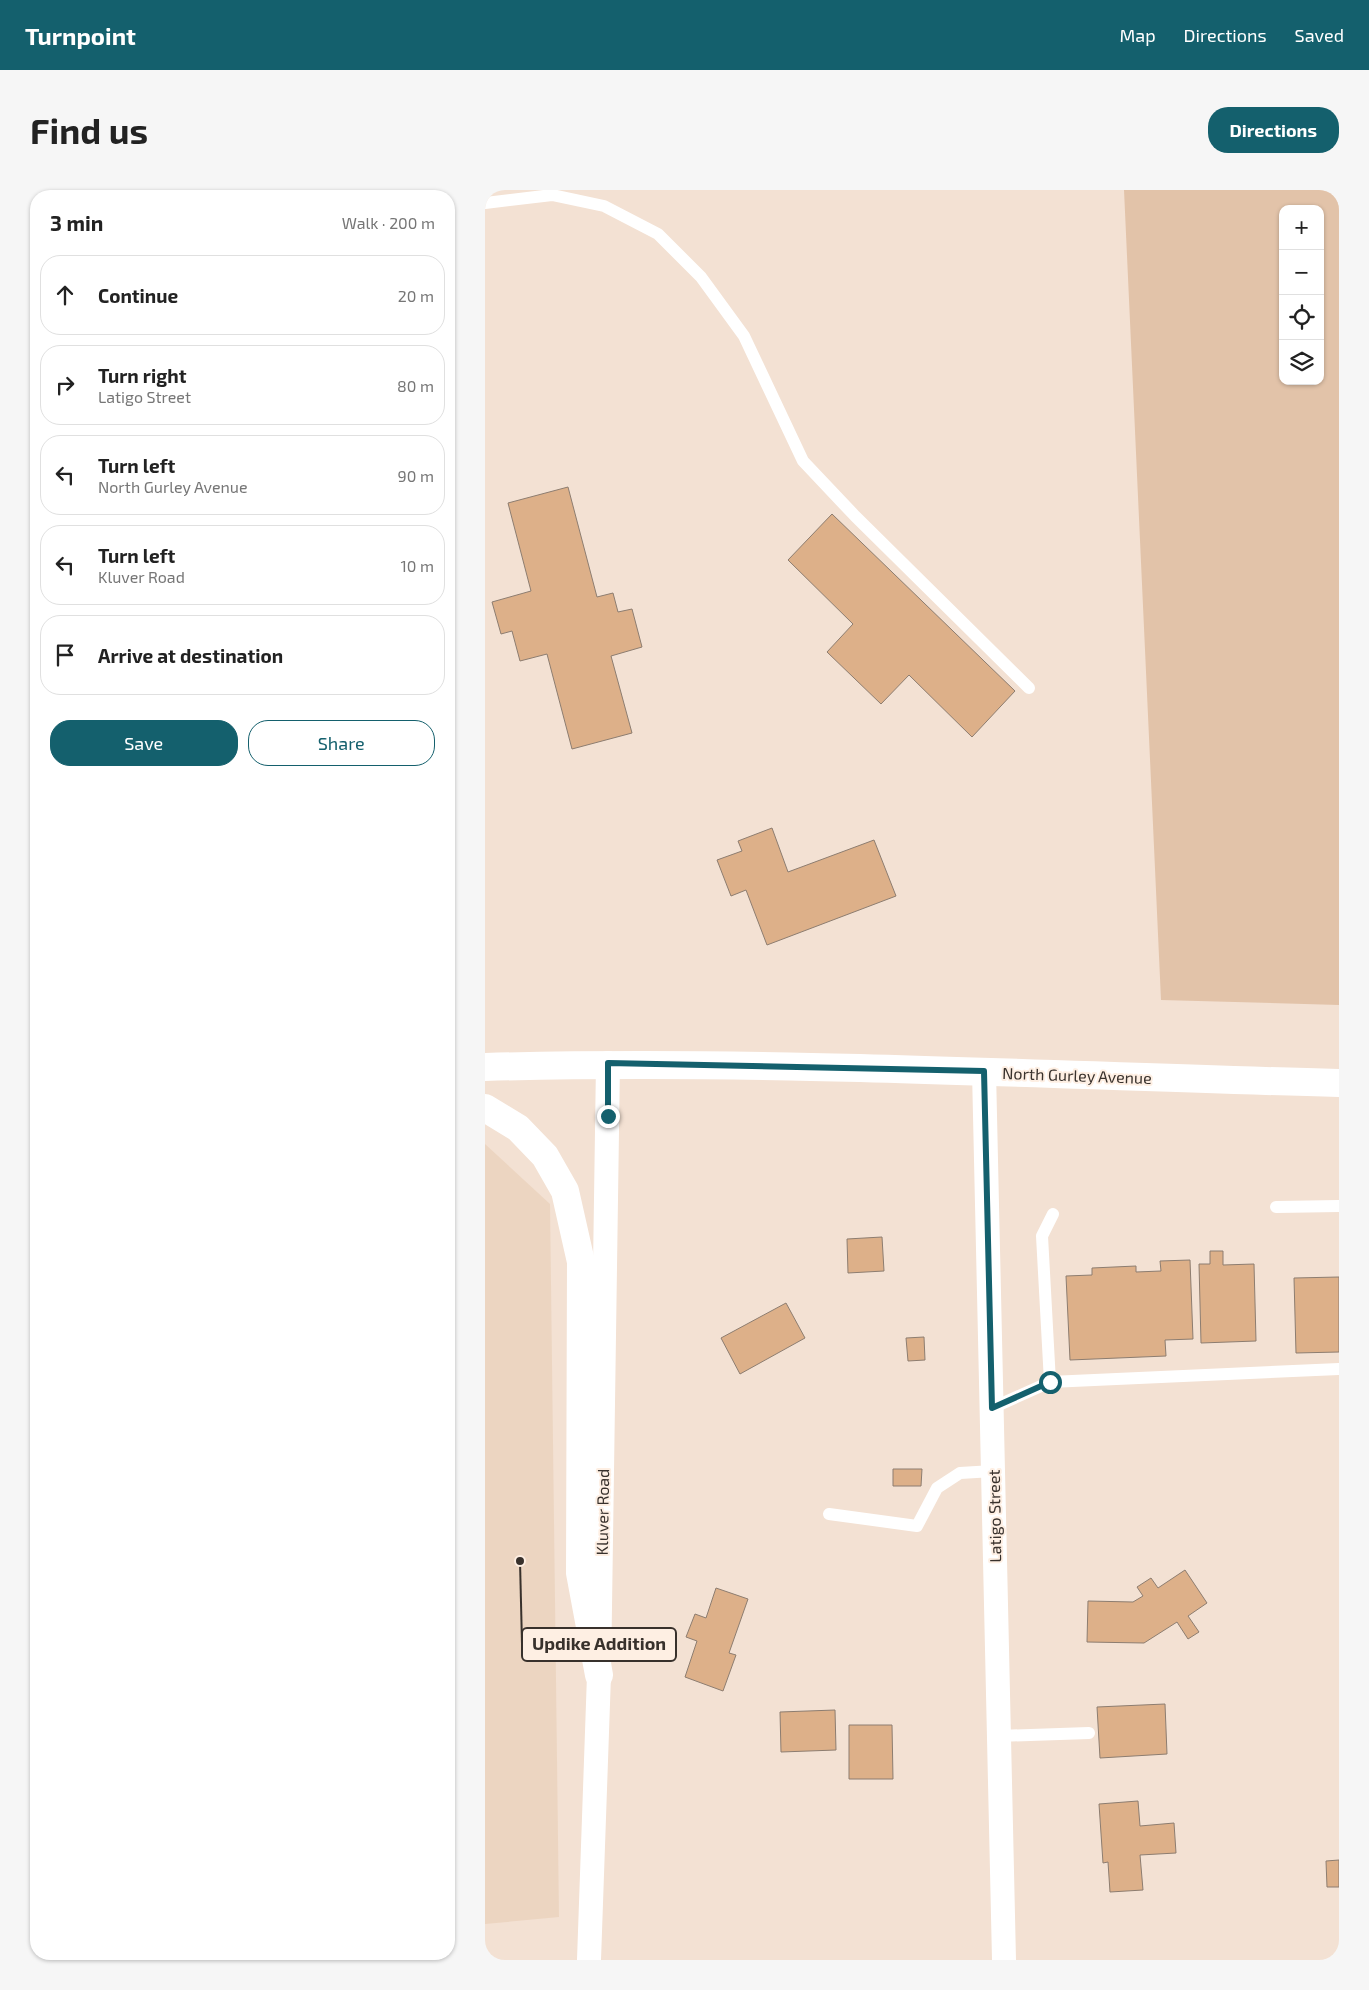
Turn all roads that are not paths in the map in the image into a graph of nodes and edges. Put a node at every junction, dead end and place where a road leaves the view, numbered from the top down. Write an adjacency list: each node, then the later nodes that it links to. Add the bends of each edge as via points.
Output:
1 (485, 203): 2 (lane, via 552,195 604,206 658,234 701,277 745,336 803,461)
2 (1029, 688)
3 (608, 1063): 4 (street, North Gurley Avenue); 5 (street, North Gurley Avenue); 16 (street, Kluver Road)
4 (485, 1067)
5 (984, 1071): 6 (street, North Gurley Avenue); 13 (street, Latigo Street)
6 (1339, 1083)
7 (485, 1108): 16 (street, via 518,1128 545,1156 565,1191 581,1262 580,1573)
8 (1339, 1206): 9 (lane)
9 (1276, 1207)
10 (1053, 1214): 12 (lane, via 1042,1236)
11 (1339, 1370): 12 (lane)
12 (1050, 1382): 13 (lane)
13 (992, 1408): 14 (street, Latigo Street)
14 (993, 1471): 15 (lane, via 960,1473 937,1488 917,1526); 18 (street, Latigo Street)
15 (829, 1514)
16 (599, 1675): 19 (street, Kluver Road)
17 (1089, 1733): 18 (lane)
18 (999, 1736): 20 (street, Latigo Street)
19 (589, 1960)
20 (1004, 1960)

